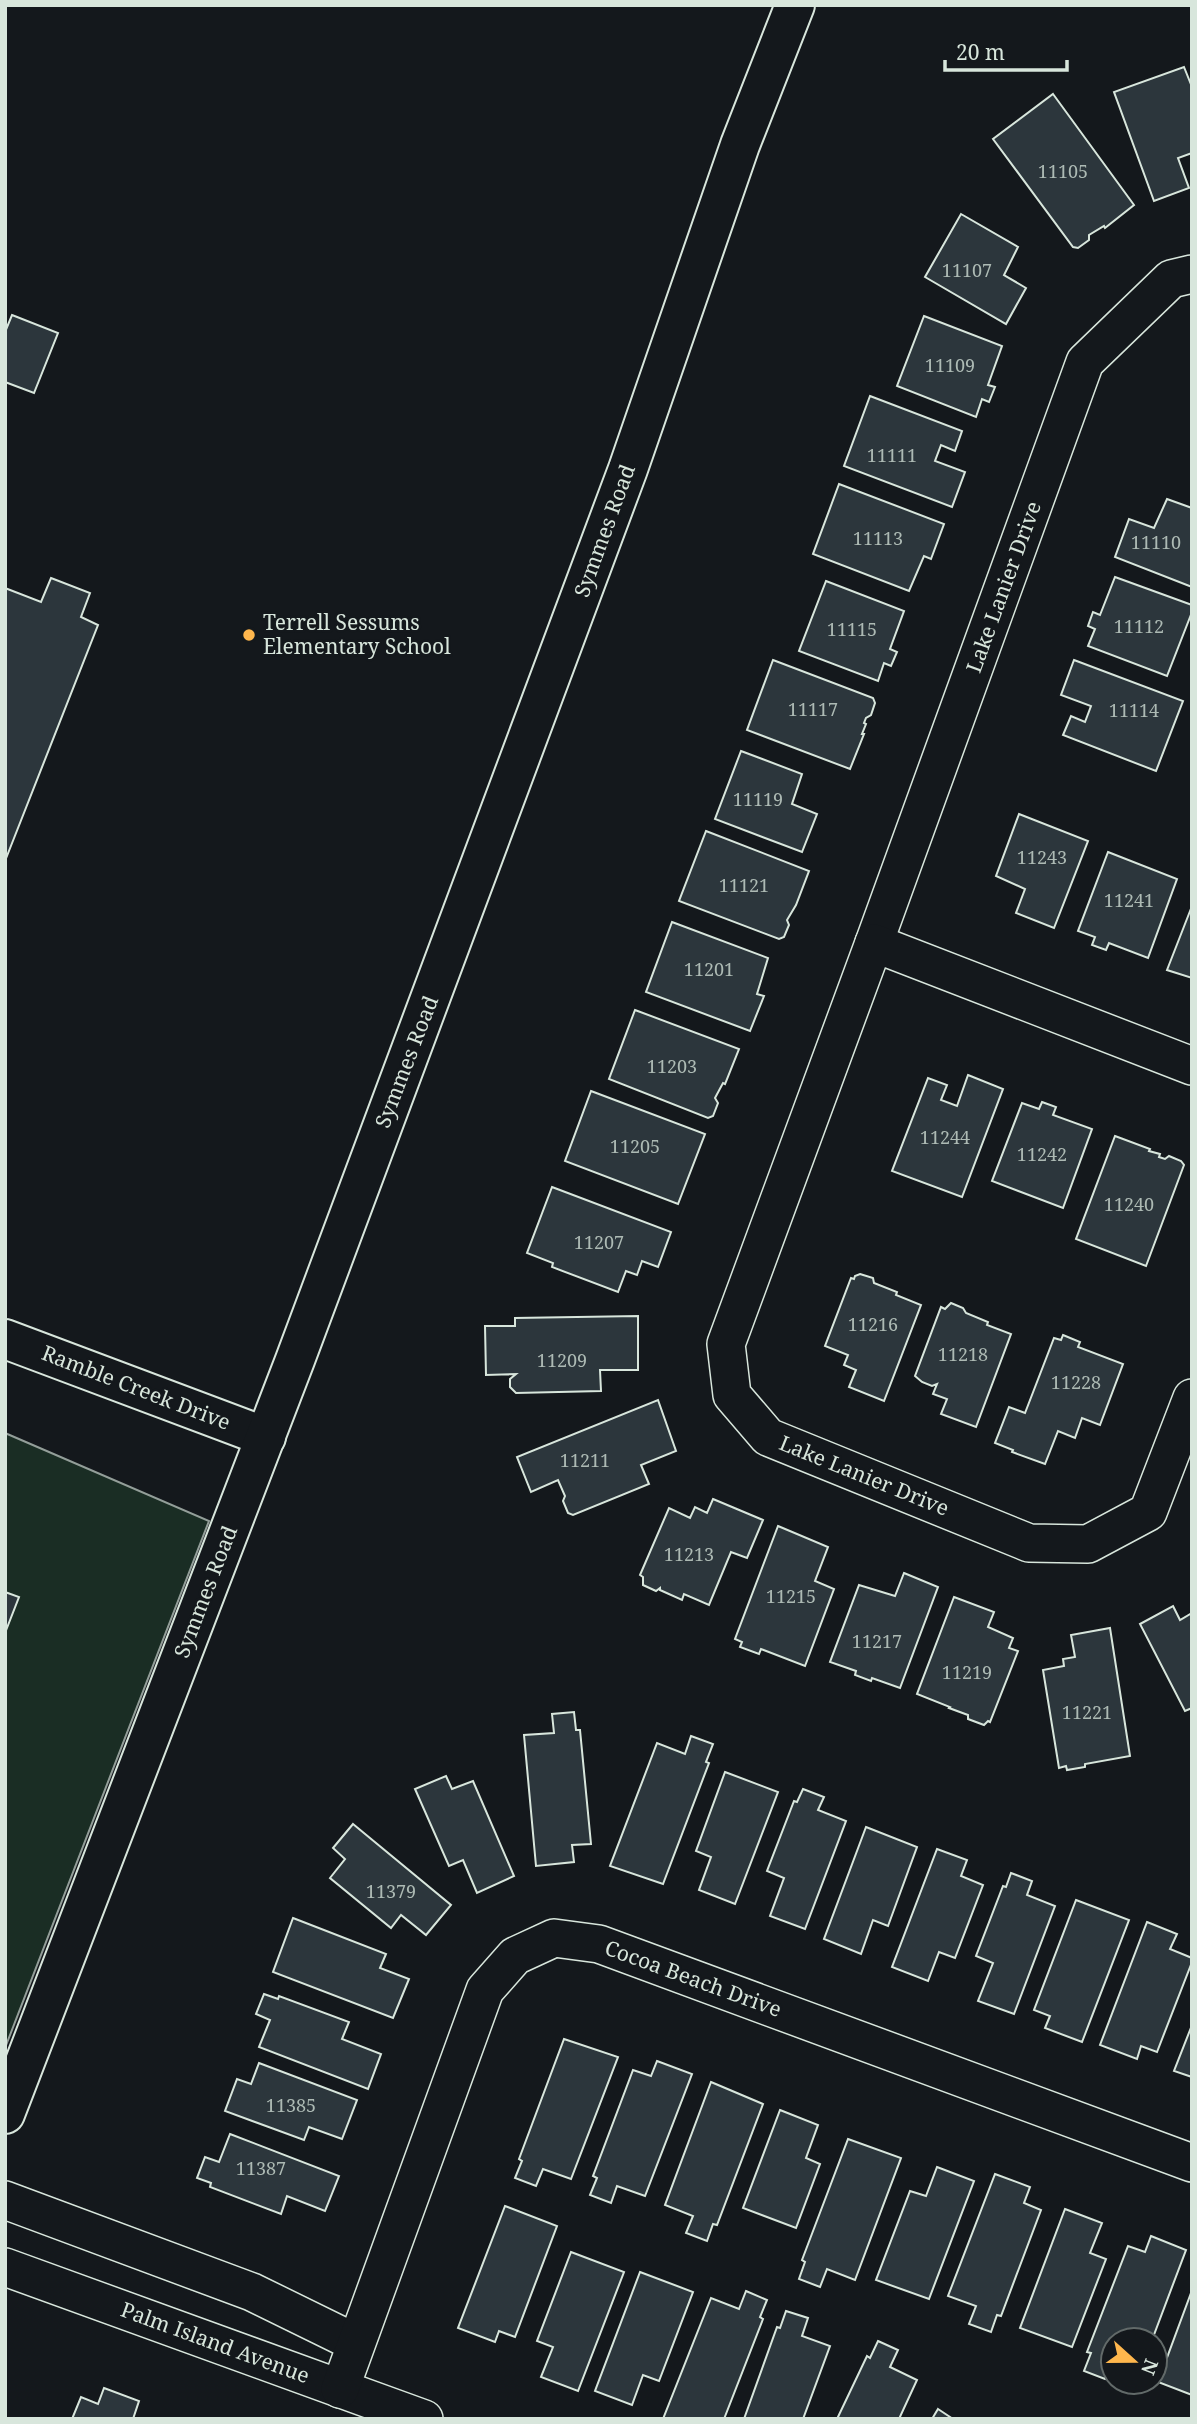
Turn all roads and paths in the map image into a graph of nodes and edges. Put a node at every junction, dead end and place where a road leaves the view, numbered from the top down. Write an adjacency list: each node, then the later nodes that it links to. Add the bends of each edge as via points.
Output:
1 (795, 5): 7 (street, Symmes Road, via 740,145 628,469)
2 (1192, 275): 3 (street, Lake Lanier Drive, via 1171,279 1085,362)
3 (874, 943): 4 (street); 6 (street, Lake Lanier Drive, via 726,1344 732,1395 768,1437 1028,1544 1088,1544 1148,1512)
4 (1192, 1066)
5 (5, 1339): 7 (street, Ramble Creek Drive)
6 (1192, 1398)
7 (266, 1437): 8 (street, Symmes Road)
8 (5, 2114)
9 (1192, 2163): 14 (street, Cocoa Beach Drive, via 599,1944 554,1938 515,1956 485,1990)
10 (5, 2200): 12 (street)
11 (5, 2267): 13 (street, Palm Island Avenue)
12 (215, 2277): 13 (street); 14 (street)
13 (194, 2334): 15 (street, Palm Island Avenue)
14 (356, 2343): 15 (street, Cocoa Beach Drive)
15 (340, 2389): 16 (street, Palm Island Avenue)
16 (424, 2419)

